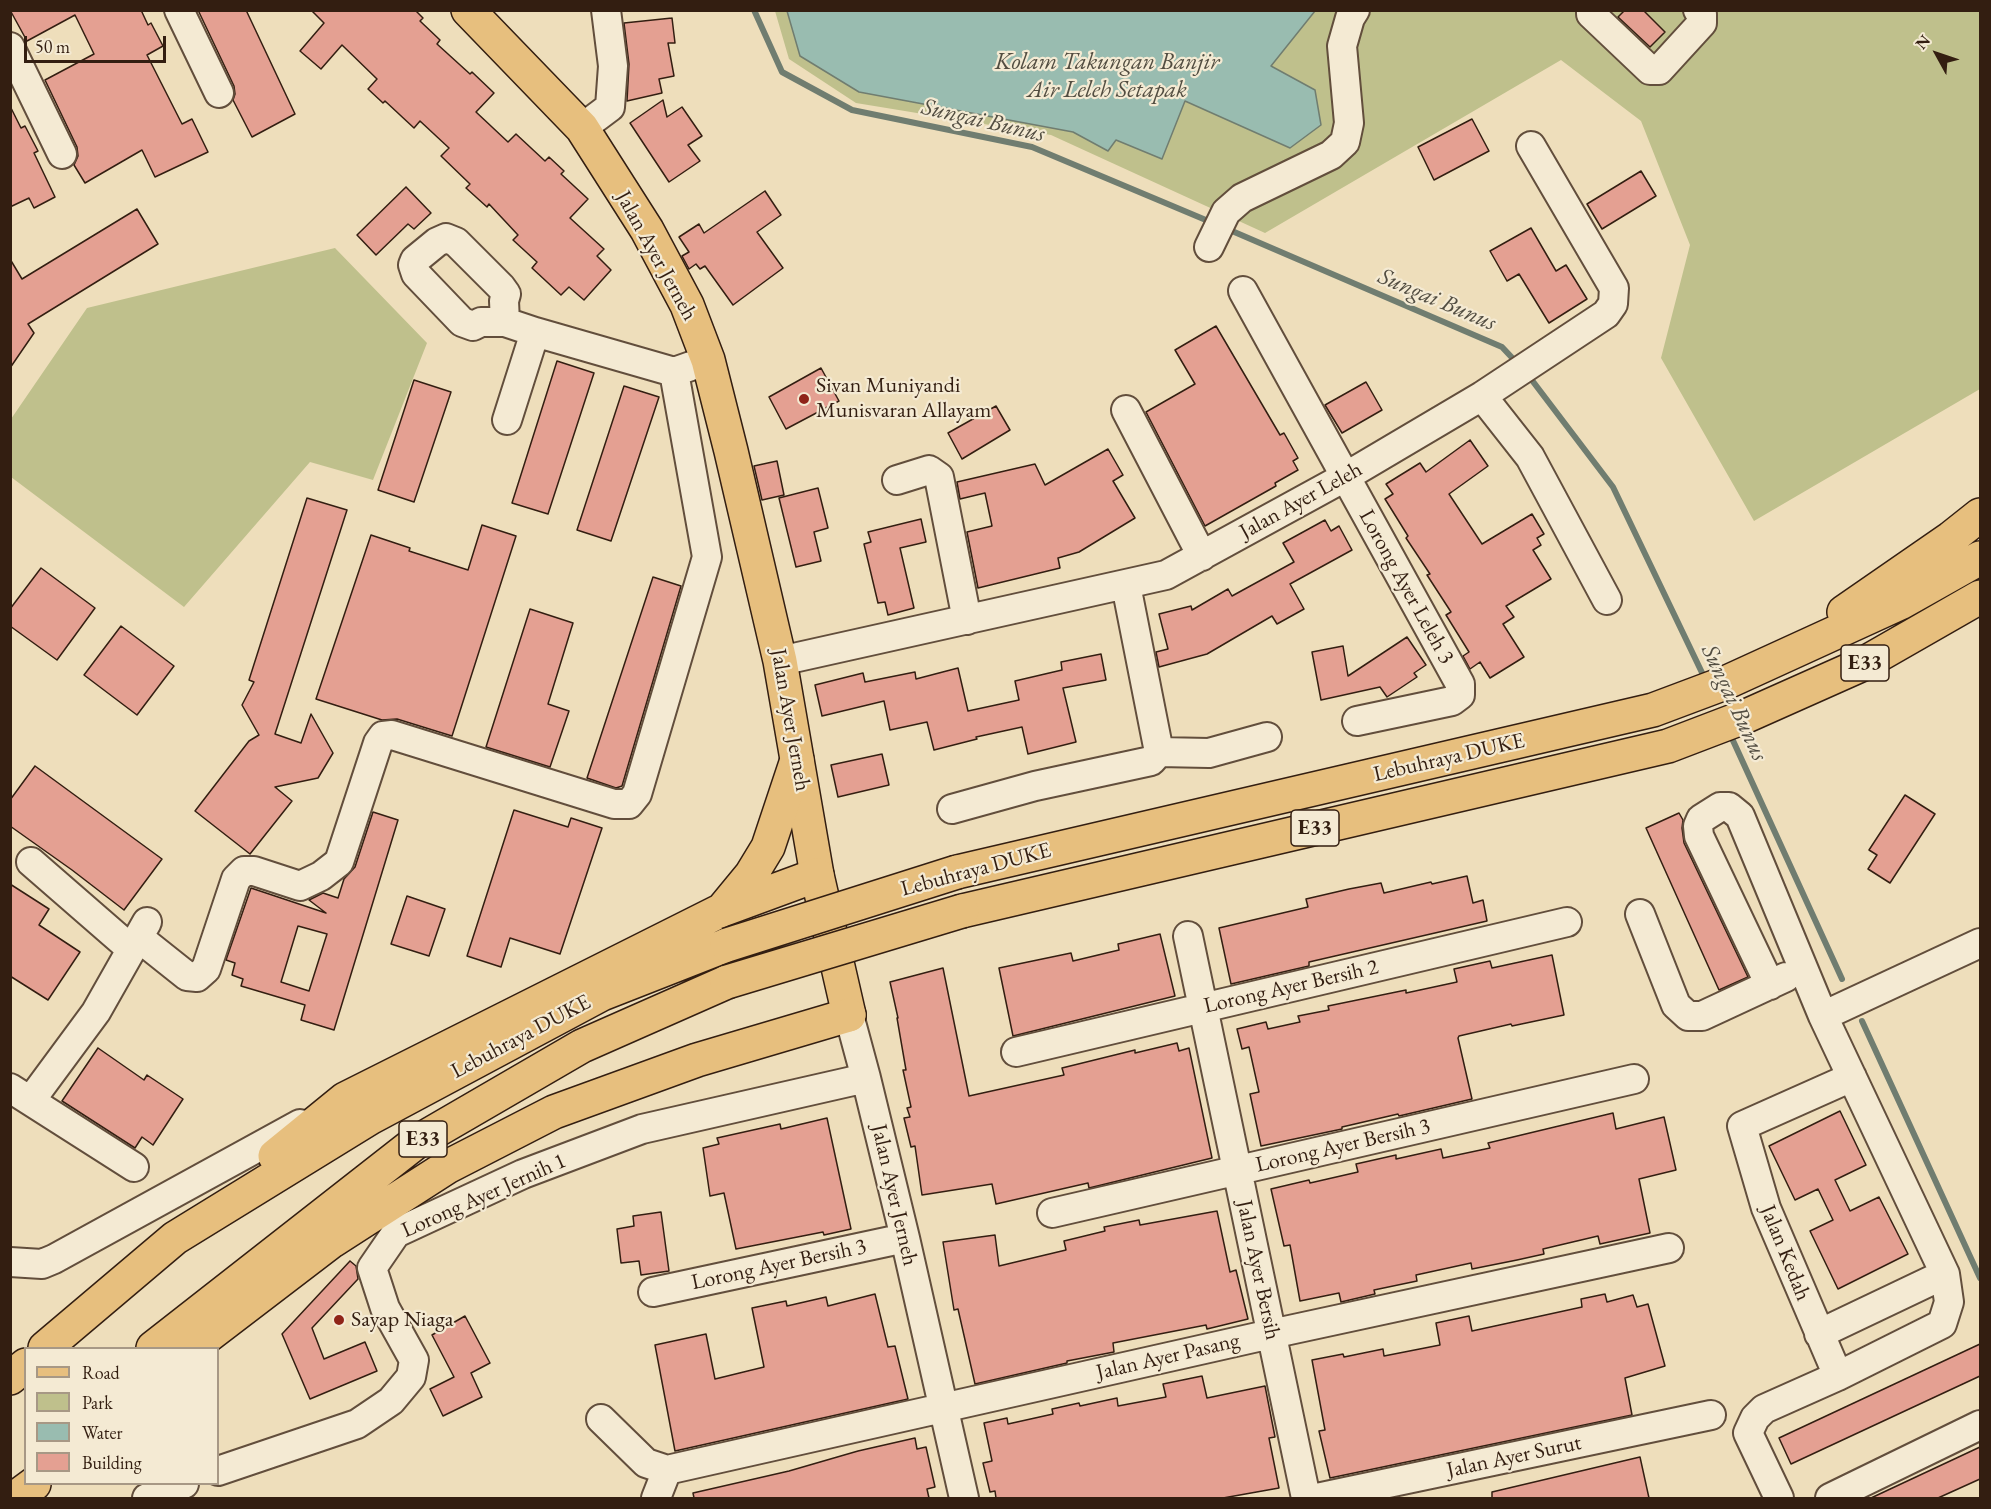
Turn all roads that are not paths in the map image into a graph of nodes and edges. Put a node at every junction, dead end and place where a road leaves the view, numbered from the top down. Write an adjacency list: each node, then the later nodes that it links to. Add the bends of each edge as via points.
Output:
1 (179, 10): 8 (street)
2 (468, 10): 9 (main road, Jalan Ayer Jerneh)
3 (606, 10): 9 (street, via 613,66 610,107)
4 (1355, 10): 12 (street, via 1342,46 1349,123 1345,142 1331,155 1242,198 1226,212)
5 (1592, 10): 6 (street, via 1591,14 1650,70 1659,70 1702,23)
6 (1698, 10)
7 (10, 46): 11 (street)
8 (219, 93)
9 (582, 128): 16 (main road, Jalan Ayer Jerneh, via 647,230 687,305)
10 (1531, 146): 18 (street, Jalan Ayer Leleh, via 1614,288 1613,304 1605,314)
11 (62, 154)
12 (1209, 247)
13 (1243, 291): 21 (street, Lorong Ayer Leleh 3)
14 (505, 322): 15 (street)
15 (535, 332): 17 (street); 20 (street)
16 (708, 360): 17 (street); 23 (main road, Jalan Ayer Jerneh)
17 (674, 372): 24 (street)
18 (1482, 396): 21 (street, Jalan Ayer Leleh); 30 (street, via 1530,457)
19 (1126, 410): 26 (street)
20 (507, 420)
21 (1345, 477): 26 (street, Jalan Ayer Leleh); 36 (street, Lorong Ayer Leleh 3, via 1460,684 1460,695 1452,701)
22 (897, 480): 31 (street, via 929,470 939,477)
23 (740, 487): 24 (street); 34 (main road, Jalan Ayer Jerneh)
24 (697, 495): 46 (street, via 707,557 637,794 629,804 614,804 392,735 383,736 339,862 300,886 244,872 236,879 206,969 197,977 186,976)
25 (1980, 515): 33 (main road)
26 (1202, 556): 28 (street, Jalan Ayer Leleh, via 1166,575)
27 (1980, 558): 33 (main road, Lebuhraya DUKE / E33, via 1900,603)
28 (1126, 585): 31 (street, Jalan Ayer Leleh); 38 (street)
29 (1980, 597): 35 (main road, Lebuhraya DUKE / E33)
30 (1607, 600)
31 (967, 620): 34 (street, Jalan Ayer Leleh)
32 (1980, 621): 35 (main road, via 1966,630)
33 (1778, 657): 63 (main road, Lebuhraya DUKE / E33, bridge, via 1725,683 1653,710 957,872 727,945 592,999 370,1118)
34 (780, 662): 39 (main road, Jalan Ayer Jerneh)
35 (1863, 664): 72 (main road, Lebuhraya DUKE / E33, bridge, via 1668,746 962,911 727,982 582,1046 415,1143)
36 (1357, 720)
37 (1267, 736): 38 (street, via 1209,753)
38 (1159, 752): 40 (street, via 1151,761)
39 (797, 760): 42 (main road, Jalan Ayer Jerneh); 43 (main road, via 768,847)
40 (952, 809)
41 (31, 862): 46 (street)
42 (818, 875): 43 (main road); 52 (main road, Jalan Ayer Jerneh)
43 (722, 910): 59 (main road)
44 (1640, 914): 50 (street, via 1676,1005 1688,1016 1702,1016)
45 (1567, 922): 51 (street, Lorong Ayer Bersih 2)
46 (139, 936): 58 (street, via 96,1012)
47 (1188, 936): 51 (street, Jalan Ayer Bersih)
48 (1980, 943): 53 (street)
49 (1804, 969): 50 (street); 50 (street, via 1740,816 1729,807 1720,807 1701,819 1699,836); 53 (street)
50 (1770, 985)
51 (1203, 1008): 54 (street, Lorong Ayer Bersih 2); 61 (street, Jalan Ayer Bersih)
52 (849, 1015): 55 (street, Jalan Ayer Jerneh); 73 (main road, via 698,1060 554,1112 447,1167 332,1241)
53 (1823, 1016): 56 (street)
54 (1016, 1052)
55 (866, 1077): 64 (street, Jalan Ayer Jerneh); 80 (street, Lorong Ayer Jernih 1, via 642,1129 523,1174 396,1233 372,1268 385,1308 414,1360 411,1377 391,1401 357,1424)
56 (1852, 1077): 67 (street); 70 (street, Jalan Kedah, via 1742,1126 1766,1208)
57 (1634, 1079): 61 (street, Lorong Ayer Bersih 3)
58 (21, 1094): 60 (street)
59 (345, 1099): 63 (main road); 66 (street, via 54,1259 42,1264)
60 (134, 1167)
61 (1237, 1171): 62 (street, Lorong Ayer Bersih 3); 69 (street, Jalan Ayer Bersih)
62 (1052, 1213)
63 (175, 1238): 71 (main road, Lebuhraya DUKE / E33)
64 (904, 1238): 68 (street, Lorong Ayer Bersih 3); 75 (street, Jalan Ayer Jerneh)
65 (1669, 1248): 69 (street, Jalan Ayer Pasang)
66 (10, 1262)
67 (1945, 1274): 70 (street); 74 (street, via 1949,1302 1942,1324)
68 (653, 1292)
69 (1271, 1334): 75 (street, Jalan Ayer Pasang); 88 (street, Jalan Ayer Bersih)
70 (1819, 1334): 74 (street, Jalan Kedah)
71 (44, 1347)
72 (154, 1347)
73 (193, 1347)
74 (1838, 1376): 90 (street, via 1764,1409 1755,1418 1748,1433)
75 (943, 1408): 79 (street, Jalan Ayer Pasang); 87 (street, Jalan Ayer Jerneh)
76 (1711, 1415): 89 (street, Jalan Ayer Surut)
77 (600, 1419): 79 (street, via 646,1463)
78 (1980, 1425): 91 (street)
79 (667, 1470): 86 (street)
80 (219, 1471)
81 (24, 1484): 84 (main road)
82 (32, 1485): 84 (main road)
83 (181, 1485): 85 (street)
84 (13, 1498)
85 (147, 1498)
86 (656, 1498)
87 (964, 1498)
88 (1306, 1498)
89 (1317, 1498)
90 (1779, 1498)
91 (1830, 1498)

